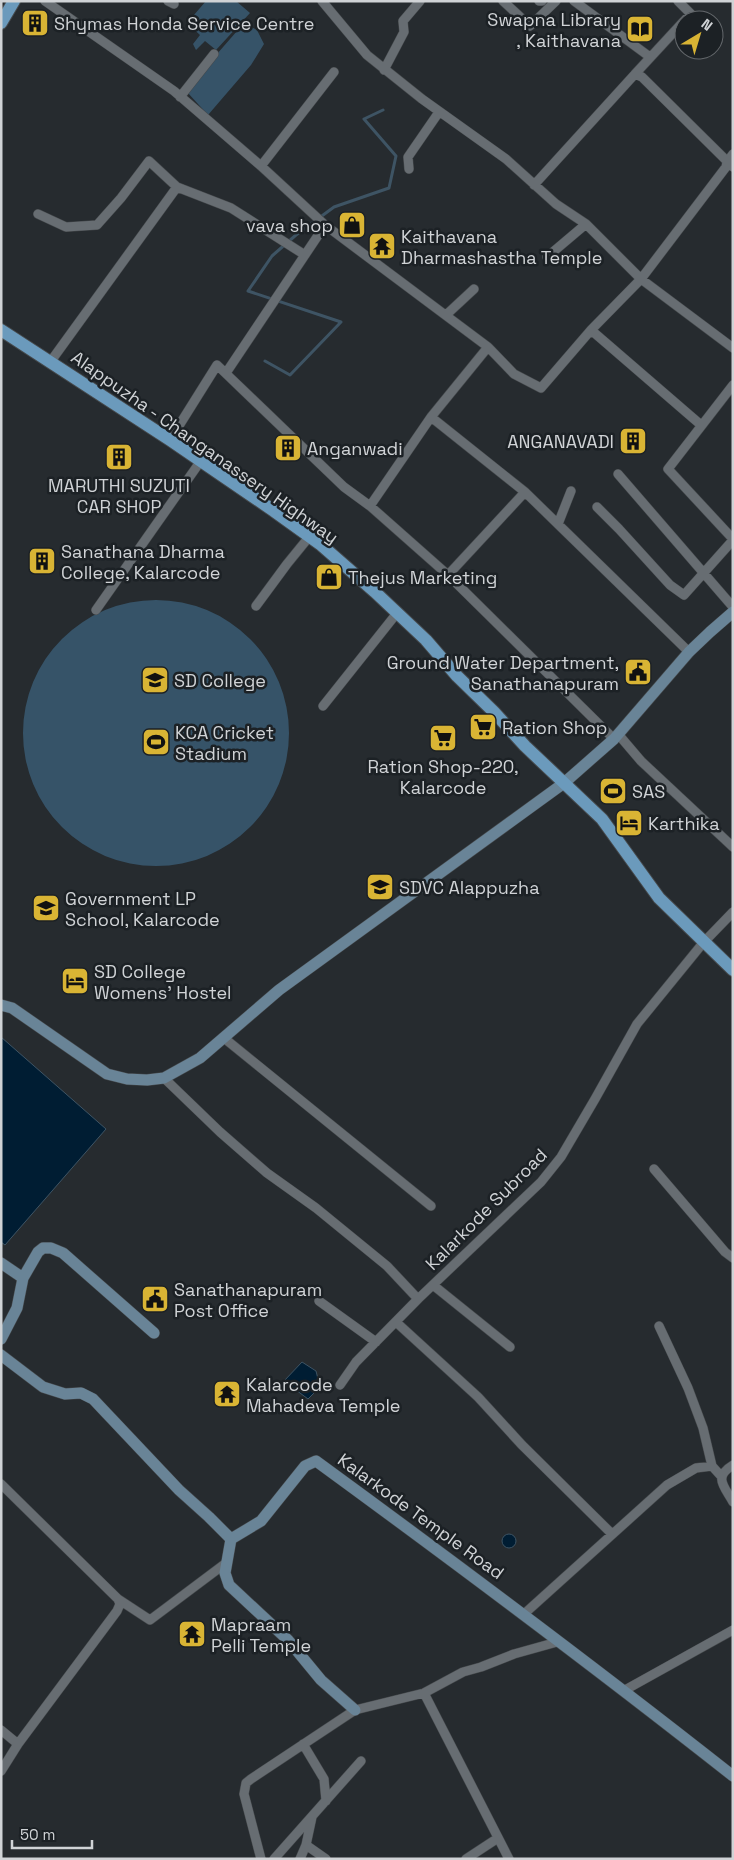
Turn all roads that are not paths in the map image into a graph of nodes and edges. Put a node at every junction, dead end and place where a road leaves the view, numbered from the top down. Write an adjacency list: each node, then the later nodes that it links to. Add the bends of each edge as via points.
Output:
1 (14, 1): 10 (main road)
2 (45, 1): 17 (street)
3 (322, 1): 14 (street, via 367,55)
4 (420, 1): 14 (street, via 403,21 404,32)
5 (503, 1): 6 (street, via 530,26)
6 (556, 1)
7 (574, 1): 13 (street)
8 (678, 1): 9 (street)
9 (687, 10)
10 (1, 23)
11 (674, 32): 13 (street)
12 (214, 54): 17 (street)
13 (650, 57): 16 (street)
14 (384, 70): 18 (street)
15 (334, 72): 20 (street)
16 (635, 74): 19 (street); 22 (street)
17 (180, 96): 20 (street)
18 (439, 112): 21 (street, via 408,157); 22 (street, via 506,159)
19 (731, 161): 29 (street)
20 (261, 166): 26 (street)
21 (409, 169)
22 (534, 185): 25 (street)
23 (177, 187): 24 (street, via 148,161 97,225 66,227); 27 (street, via 231,208); 36 (street)
24 (38, 214)
25 (586, 224): 28 (street); 29 (street)
26 (325, 225): 27 (street); 31 (street)
27 (305, 254): 37 (street)
28 (548, 257)
29 (641, 278): 33 (street); 35 (street)
30 (474, 289): 31 (street)
31 (446, 316): 34 (street)
32 (1, 330): 36 (main road, Alappuzha - Changanassery Highway)
33 (591, 330): 34 (street, via 541,388 514,374); 40 (street)
34 (488, 347): 39 (street)
35 (733, 348)
36 (51, 361): 41 (main road, Alappuzha - Changanassery Highway)
37 (226, 373): 41 (street, via 217,365); 46 (street, via 344,487)
38 (733, 385): 40 (street)
39 (431, 417): 45 (street); 46 (street)
40 (701, 425): 50 (street, via 668,469)
41 (170, 440): 42 (main road, Alappuzha - Changanassery Highway)
42 (200, 462): 49 (main road, Alappuzha - Changanassery Highway); 55 (street)
43 (618, 474): 51 (street)
44 (571, 491): 48 (street)
45 (526, 492): 48 (street); 52 (street)
46 (370, 506): 52 (street)
47 (597, 507): 51 (street, via 670,585 684,595)
48 (558, 524): 58 (street)
49 (309, 537): 53 (street); 57 (main road, Alappuzha - Changanassery Highway)
50 (733, 539): 51 (street)
51 (703, 572): 54 (street)
52 (448, 575): 60 (street)
53 (256, 606)
54 (733, 607)
55 (96, 610)
56 (733, 612): 58 (main road)
57 (396, 613): 59 (street); 61 (main road, Alappuzha - Changanassery Highway)
58 (690, 652): 60 (main road)
59 (323, 706)
60 (616, 737): 61 (main road); 62 (street)
61 (564, 783): 64 (main road, Alappuzha - Changanassery Highway, via 602,819 659,898); 67 (main road, via 290,982)
62 (733, 848)
63 (733, 912): 64 (street, Kalarkode Subroad)
64 (703, 943): 65 (main road, Alappuzha - Changanassery Highway); 74 (street, Kalarkode Subroad, via 637,1024 554,1167)
65 (733, 970)
66 (1, 1005): 68 (main road, via 12,1008 107,1074 127,1080)
67 (224, 1038): 68 (main road, via 200,1058); 70 (street)
68 (164, 1078): 75 (street, via 267,1173 387,1266)
69 (654, 1169): 71 (street)
70 (431, 1206)
71 (733, 1258)
72 (1, 1263): 73 (main road)
73 (22, 1278): 79 (main road, via 44,1248 63,1253); 80 (main road, via 17,1308)
74 (432, 1285): 75 (street, Kalarkode Subroad); 82 (street)
75 (418, 1298): 77 (street, Kalarkode Subroad)
76 (319, 1301): 81 (street)
77 (396, 1322): 81 (street, Kalarkode Subroad); 90 (street, via 478,1397)
78 (659, 1326): 86 (street, via 688,1388 703,1428)
79 (154, 1333)
80 (1, 1339)
81 (376, 1342): 84 (street, Kalarkode Subroad)
82 (510, 1347)
83 (1, 1355): 91 (main road, via 43,1387 64,1394 81,1393 93,1399 179,1490)
84 (340, 1385)
85 (733, 1465): 87 (street)
86 (712, 1466): 87 (street); 90 (street, via 696,1468 667,1485)
87 (721, 1476): 89 (street, via 721,1482)
88 (1, 1484): 93 (street)
89 (733, 1502)
90 (612, 1534): 94 (street)
91 (231, 1539): 92 (main road); 94 (main road, Kalarkode Temple Road, via 261,1521 305,1466 316,1461)
92 (226, 1563): 93 (street, via 150,1620); 99 (main road, via 229,1585 288,1640 321,1680)
93 (118, 1599): 101 (street, via 117,1611)
94 (524, 1614): 96 (main road, Kalarkode Temple Road)
95 (733, 1630): 97 (street)
96 (558, 1642): 97 (main road, Kalarkode Temple Road); 98 (street, via 463,1672)
97 (625, 1690): 105 (main road, Kalarkode Temple Road)
98 (424, 1693): 99 (street); 108 (street)
99 (356, 1710): 102 (street)
100 (1, 1730): 101 (street)
101 (18, 1744): 104 (street)
102 (303, 1744): 106 (street, via 324,1780); 110 (street, via 251,1779 244,1789)
103 (361, 1761): 106 (street)
104 (1, 1771)
105 (733, 1776)
106 (326, 1801): 107 (street)
107 (312, 1817): 109 (street); 111 (street)
108 (498, 1838): 114 (street); 115 (street)
109 (306, 1845): 112 (street); 113 (street)
110 (261, 1859)
111 (274, 1859)
112 (300, 1859)
113 (326, 1859)
114 (466, 1859)
115 (509, 1859)

